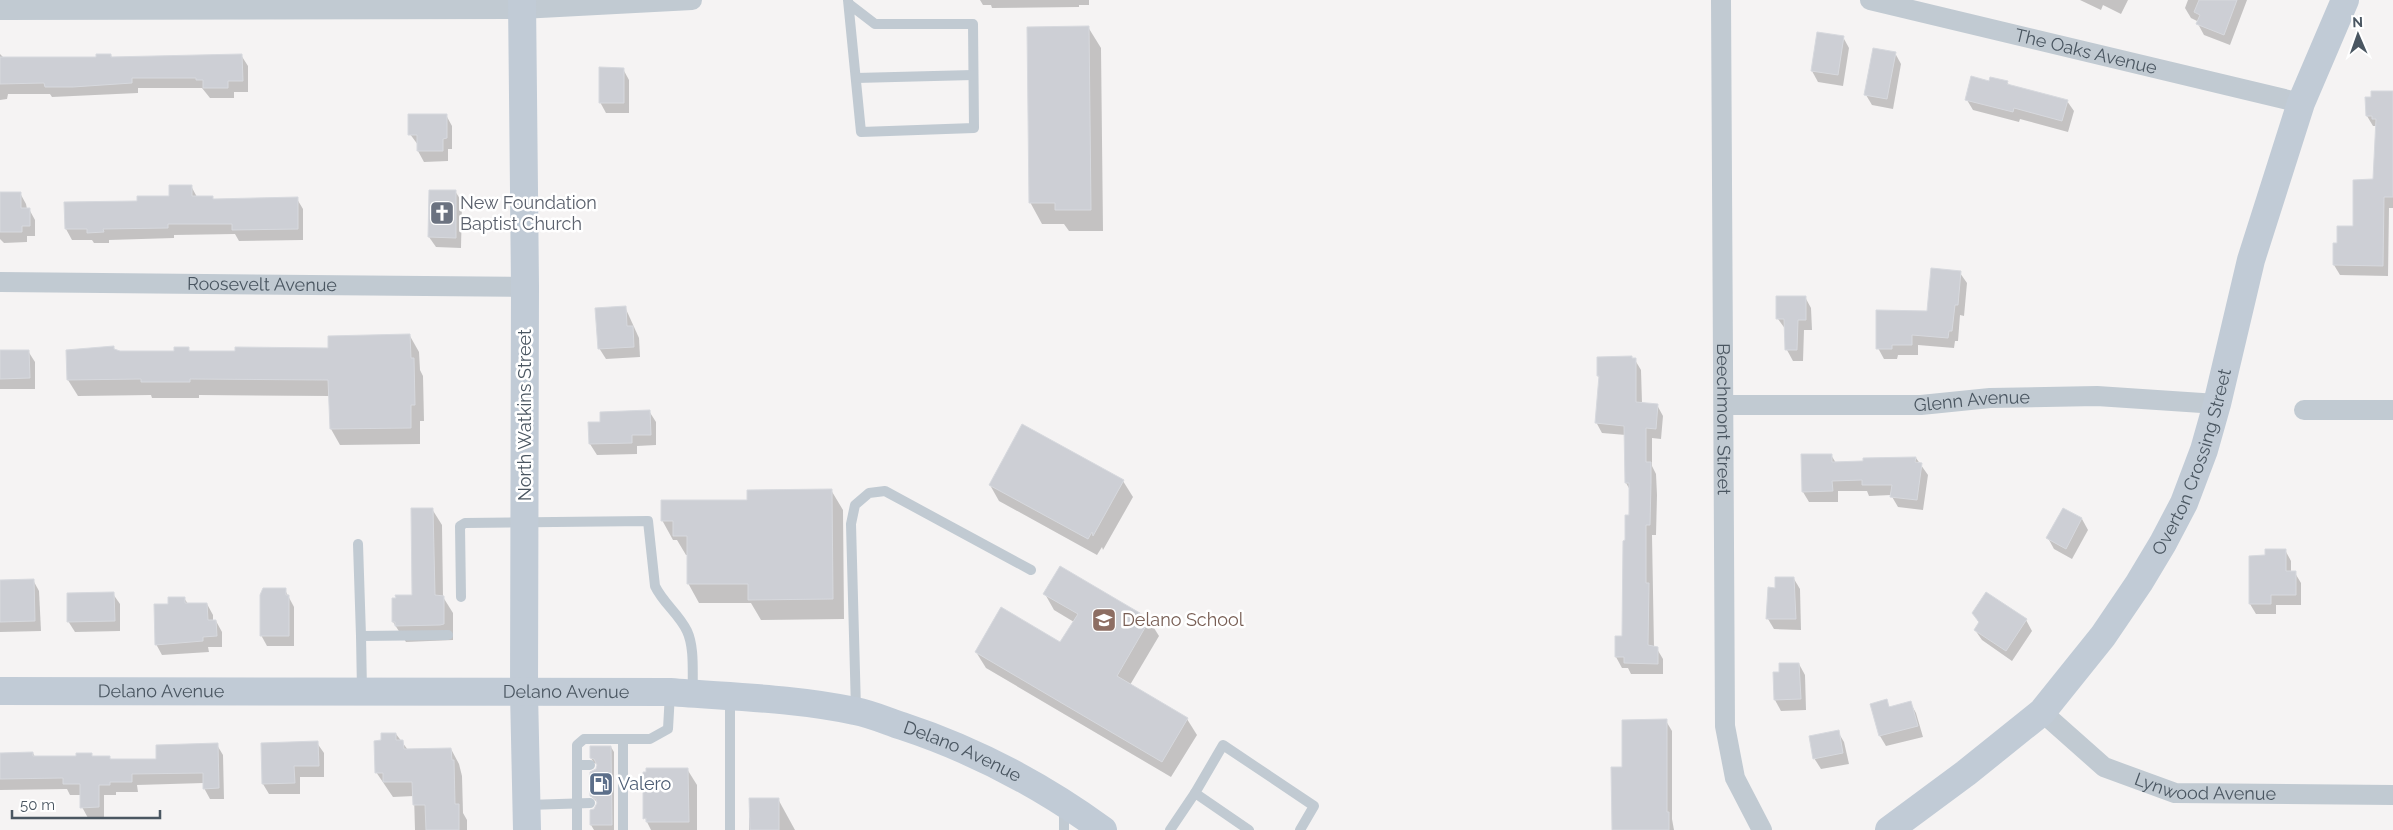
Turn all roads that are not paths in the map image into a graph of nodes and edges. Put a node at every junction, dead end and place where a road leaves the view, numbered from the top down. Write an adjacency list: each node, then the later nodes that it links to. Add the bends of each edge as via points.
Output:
1 (692, 0): 6 (street)
2 (1721, 0): 14 (street, Beechmont Street)
3 (1870, 0): 10 (street, The Oaks Avenue)
4 (2345, 0): 10 (main road, Overton Crossing Street)
5 (848, 2): 8 (lane, via 875,24 972,24); 9 (lane)
6 (521, 4): 7 (street); 12 (main road, North Watkins Street)
7 (0, 10)
8 (973, 75): 9 (lane); 9 (lane, via 974,128 861,132)
9 (856, 78)
10 (2301, 103): 13 (main road, Overton Crossing Street, via 2251,260)
11 (0, 282): 12 (street, Roosevelt Avenue)
12 (525, 287): 17 (main road, North Watkins Street)
13 (2217, 404): 14 (street, Glenn Avenue, via 2097,396 1990,398 1921,405); 29 (main road, Overton Crossing Street, via 2184,503 2164,543 2102,636)
14 (1724, 405): 51 (street, Beechmont Street, via 1725,726 1735,778)
15 (2304, 410): 16 (street)
16 (2393, 410)
17 (524, 523): 20 (lane, via 465,523 460,526); 25 (main road, North Watkins Street); 26 (lane, via 648,521 656,586 691,640)
18 (358, 544): 22 (lane)
19 (1031, 570): 28 (lane, via 885,491 869,493 854,505 851,524)
20 (461, 597)
21 (448, 635): 22 (lane)
22 (361, 636): 24 (lane)
23 (0, 691): 24 (main road, Delano Avenue)
24 (362, 692): 25 (main road, Delano Avenue)
25 (524, 692): 26 (main road, Delano Avenue); 42 (main road, North Watkins Street)
26 (681, 693): 27 (main road, Delano Avenue); 30 (lane, via 668,729 650,739)
27 (730, 695): 28 (main road, Delano Avenue); 45 (lane)
28 (856, 711): 37 (main road, Delano Avenue, via 948,741)
29 (2042, 712): 36 (street, Lynwood Avenue, via 2104,767 2175,793); 52 (main road, Overton Crossing Street)
30 (623, 739): 31 (lane, via 584,738 578,745); 33 (lane)
31 (577, 765): 32 (lane); 38 (lane)
32 (590, 765)
33 (623, 765): 34 (lane); 41 (lane)
34 (612, 766)
35 (1194, 793): 48 (lane); 49 (lane); 50 (lane, via 1223,745 1314,806)
36 (2393, 795)
37 (1064, 801): 46 (lane); 47 (main road, Delano Avenue)
38 (577, 803): 39 (lane); 42 (lane); 43 (lane)
39 (590, 803)
40 (612, 803): 41 (lane)
41 (623, 803): 44 (lane)
42 (527, 818)
43 (577, 830)
44 (623, 830)
45 (730, 830)
46 (1064, 830)
47 (1103, 830)
48 (1170, 830)
49 (1249, 830)
50 (1300, 830)
51 (1762, 830)
52 (1889, 830)

